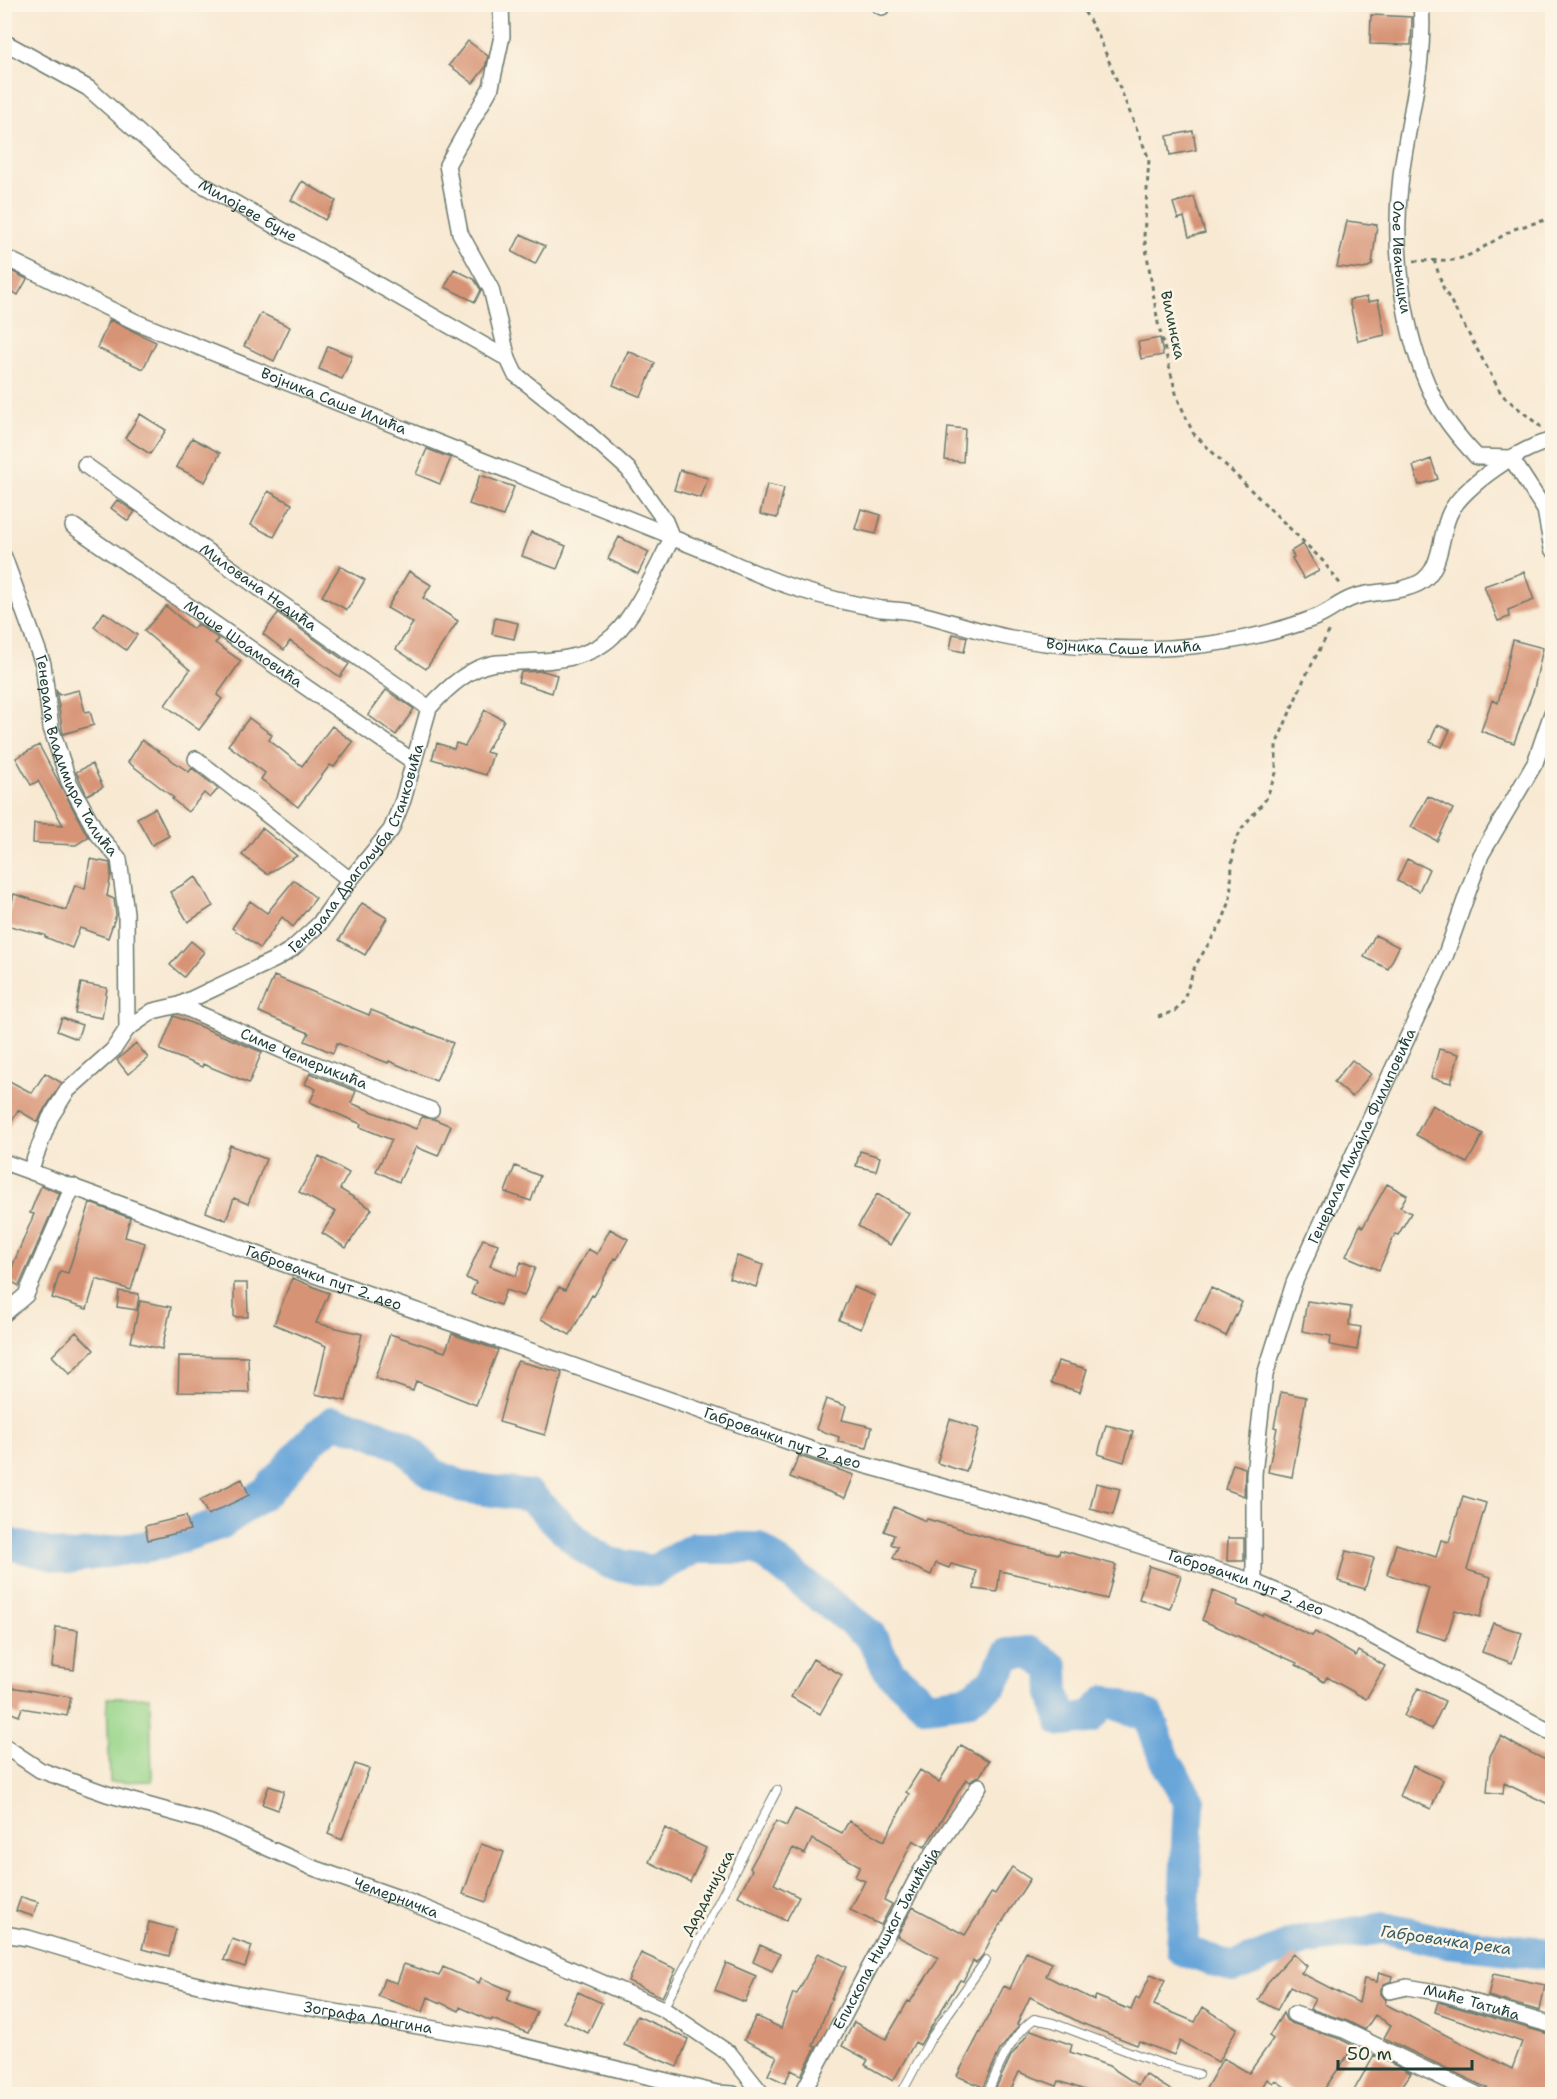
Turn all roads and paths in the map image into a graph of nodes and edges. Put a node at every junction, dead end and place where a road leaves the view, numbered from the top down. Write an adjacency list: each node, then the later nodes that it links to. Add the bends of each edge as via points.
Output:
1 (501, 4): 9 (street, Милојеве буне, via 502,36 490,87 447,165 460,233 491,289)
2 (1080, 4): 18 (path, Вилинска, via 1099,37 1149,159 1144,236 1158,323 1177,397 1193,433 1322,560)
3 (1421, 4): 8 (street, Оље Ивањицки, via 1418,87 1401,176)
4 (4, 42): 9 (street, Милојеве буне, via 88,88 189,177)
5 (1552, 218): 7 (path, via 1514,230 1456,260)
6 (4, 256): 14 (street, Војника Саше Илића, via 136,322)
7 (1434, 260): 8 (path); 10 (path, via 1443,287 1502,395)
8 (1400, 261): 11 (street, Оље Ивањицки, via 1410,336 1434,400 1478,457)
9 (508, 359): 14 (street, Милојеве буне, via 515,374 628,470)
10 (1552, 438): 11 (street, Војника Саше Илића)
11 (1511, 458): 15 (street, via 1545,510); 18 (street, Војника Саше Илића, via 1458,501 1450,513 1431,573 1419,583 1399,590)
12 (85, 465): 20 (street, Милована Недића)
13 (73, 526): 23 (street, Моше Шоамовића)
14 (668, 532): 19 (street, Војника Саше Илића, via 763,576 829,599 912,612 968,628 1064,646 1154,650 1208,646 1318,617); 20 (street, Генерала Драгољуба Станковића, via 625,623 614,636 600,646 563,660 492,663 451,686)
15 (1552, 549)
16 (4, 557): 17 (street, Генерала Владимира Талића)
17 (9, 583): 27 (street, Генерала Владимира Талића, via 43,664 51,728 69,782 97,832 119,859 126,913)
18 (1352, 598): 19 (street, Војника Саше Илића)
19 (1337, 606): 26 (path, via 1332,626 1276,744 1276,773 1266,799 1242,828 1233,848 1230,901 1222,922 1195,966 1183,1002 1175,1011)
20 (429, 708): 23 (street, Генерала Драгољуба Станковића)
21 (1552, 713): 33 (street, Генерала Михајла Филиповића, via 1535,763 1481,855 1446,954 1294,1283 1265,1375 1254,1474)
22 (195, 759): 24 (street)
23 (414, 762): 24 (street, Генерала Драгољуба Станковића, via 391,830)
24 (350, 880): 25 (street, Генерала Драгољуба Станковића, via 319,924 292,949)
25 (179, 1005): 27 (street, Генерала Драгољуба Станковића, via 153,1011); 28 (street, Симе Чемерикића)
26 (1158, 1017)
27 (127, 1029): 30 (street, Генерала Драгољуба Станковића, via 113,1050 67,1091 50,1118)
28 (430, 1110)
29 (4, 1162): 30 (street, Габровачки пут 2. део)
30 (30, 1171): 31 (street, Габровачки пут 2. део)
31 (73, 1186): 32 (street, via 26,1295); 33 (street, Габровачки пут 2. део, via 821,1454 1048,1516)
32 (4, 1314)
33 (1254, 1582): 34 (street, Габровачки пут 2. део, via 1339,1618)
34 (1552, 1733)
35 (4, 1746): 41 (street, Чемерничка, via 40,1770 107,1794 211,1823 311,1868 399,1898)
36 (979, 1786): 47 (street, Епископа Нишког Јанићија, via 921,1871)
37 (777, 1790): 41 (lane, Дарданијска)
38 (4, 1934): 45 (street, Зографа Лонгина, via 259,1999 488,2038)
39 (986, 1960): 48 (lane, via 931,2038)
40 (1390, 1992): 43 (street, Миће Татића, via 1407,1987 1442,1993)
41 (663, 2008): 46 (street, Чемерничка, via 730,2054)
42 (1294, 2014): 50 (street, via 1344,2030)
43 (1552, 2025)
44 (1198, 2074): 49 (lane, via 1034,2019 1005,2054)
45 (733, 2094)
46 (762, 2094)
47 (802, 2094)
48 (901, 2094)
49 (987, 2094)
50 (1476, 2094)

